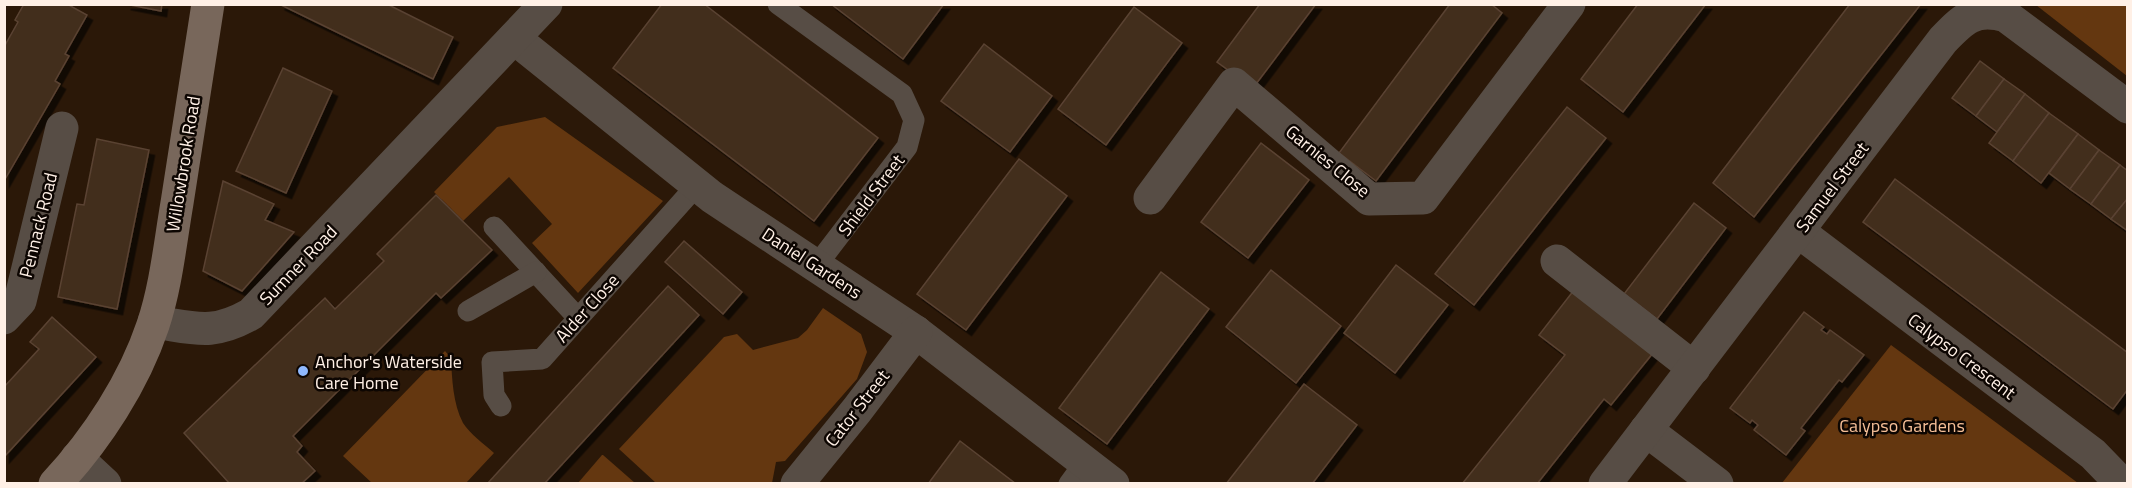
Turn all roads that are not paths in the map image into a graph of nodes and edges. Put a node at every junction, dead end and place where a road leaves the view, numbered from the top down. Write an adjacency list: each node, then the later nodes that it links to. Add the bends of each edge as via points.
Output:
1 (208, 4): 17 (main road, Willowbrook Road)
2 (778, 4): 12 (lane, Shield Street, via 902,94 914,120 907,147)
3 (1557, 9): 8 (street, Garnies Close, via 1423,198 1369,199 1234,84)
4 (525, 17): 7 (street, Daniel Gardens); 17 (street, Sumner Road, via 251,314 233,324 206,330)
5 (2127, 107): 10 (street, Samuel Street, via 2006,15 1977,13 1965,18 1943,40)
6 (62, 128): 15 (street, Pennack Road, via 20,301)
7 (697, 185): 12 (street, Daniel Gardens); 16 (lane, Alder Close)
8 (1150, 198)
9 (494, 227): 13 (lane)
10 (1799, 232): 19 (street, Samuel Street); 30 (street, Calypso Crescent, via 2093,454)
11 (1557, 261): 19 (street)
12 (816, 266): 18 (street, Daniel Gardens)
13 (536, 272): 14 (lane); 16 (lane)
14 (468, 311)
15 (4, 318)
16 (578, 318): 20 (lane, Alder Close, via 542,359 492,362 494,395)
17 (154, 322): 22 (main road, via 124,388)
18 (916, 332): 23 (street, Daniel Gardens); 26 (street, Cator Street)
19 (1694, 368): 21 (street, Samuel Street)
20 (501, 406)
21 (1646, 430): 28 (street, Samuel Street); 29 (street)
22 (77, 458): 24 (main road); 25 (street)
23 (1077, 473): 27 (street, Daniel Gardens)
24 (56, 483)
25 (105, 483)
26 (797, 483)
27 (1113, 483)
28 (1605, 483)
29 (1718, 483)
30 (2122, 483)

